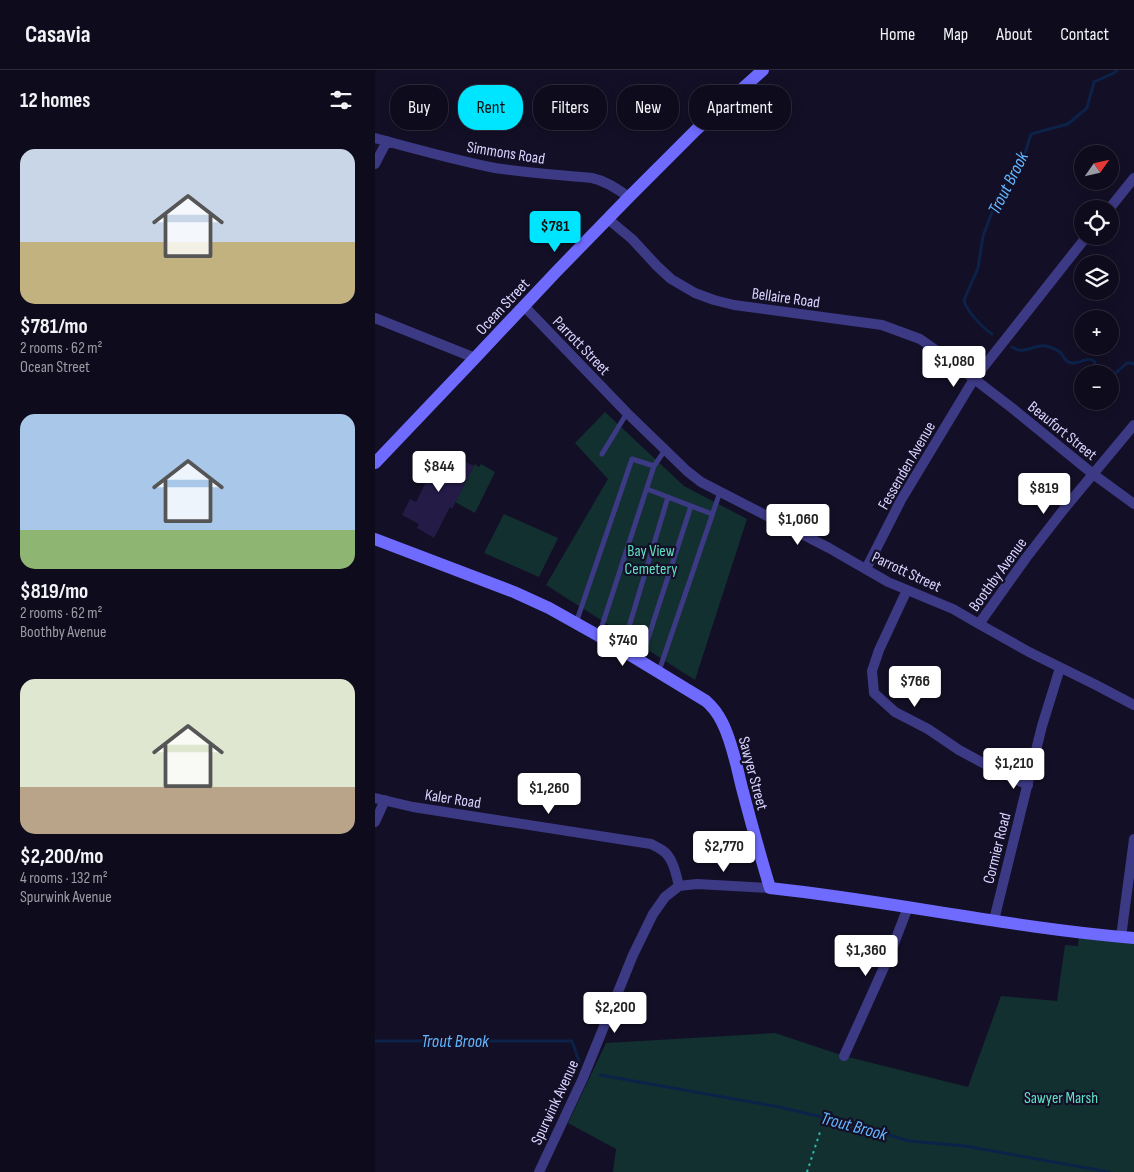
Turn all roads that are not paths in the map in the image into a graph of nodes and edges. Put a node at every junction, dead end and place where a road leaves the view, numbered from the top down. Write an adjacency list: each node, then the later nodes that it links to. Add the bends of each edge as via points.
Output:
1 (763, 70): 6 (street, Ocean Street, via 696,130)
2 (375, 138): 3 (street, Simmons Road)
3 (387, 141): 4 (street); 6 (street, Simmons Road, via 495,168 602,180)
4 (375, 164)
5 (1134, 178): 7 (street)
6 (629, 197): 8 (street, Ocean Street)
7 (1116, 200)
8 (608, 219): 10 (street, Ocean Street); 13 (street, Bellaire Road, via 671,279 695,294 734,305 882,325 920,339)
9 (1080, 245): 13 (street, Fessenden Avenue)
10 (524, 306): 12 (street, Ocean Street); 14 (street, Parrott Street)
11 (375, 318): 12 (street)
12 (475, 358): 18 (street, Ocean Street)
13 (974, 379): 20 (street, Beaufort Street); 28 (street, Fessenden Avenue, via 901,500)
14 (627, 414): 16 (street, Parrott Street); 17 (lane)
15 (1134, 425): 20 (street, Boothby Avenue)
16 (665, 450): 19 (lane); 22 (street, Parrott Street, via 701,482)
17 (602, 454)
18 (375, 463)
19 (654, 466): 21 (lane); 30 (lane, via 632,459)
20 (1093, 474): 24 (street, Beaufort Street); 31 (street, Boothby Avenue, via 1026,558)
21 (647, 489): 23 (lane); 32 (lane)
22 (720, 492): 26 (lane); 28 (street, Parrott Street)
23 (669, 497): 25 (lane); 33 (lane)
24 (1134, 504)
25 (691, 506): 26 (lane); 34 (lane)
26 (712, 514): 36 (lane)
27 (375, 539): 30 (street, Sawyer Street, via 514,592)
28 (866, 569): 29 (street, Parrott Street)
29 (907, 590): 31 (street, Parrott Street, via 953,608); 38 (street, via 872,671 874,693 895,712 959,750)
30 (576, 623): 32 (street, Sawyer Street)
31 (979, 624): 35 (street, Parrott Street)
32 (599, 636): 33 (street, Sawyer Street)
33 (621, 650): 34 (street, Sawyer Street)
34 (641, 662): 36 (street, Sawyer Street)
35 (1060, 668): 37 (street, Parrott Street); 38 (street, Cormier Road)
36 (659, 672): 43 (street, Sawyer Street, via 713,707 723,722)
37 (1134, 705)
38 (1028, 785): 45 (street, Cormier Road)
39 (380, 799): 40 (street); 42 (street, Kaler Road, via 651,844 664,851 670,859)
40 (375, 822)
41 (1134, 839): 46 (street)
42 (679, 886): 43 (street); 48 (street, Spurwink Avenue, via 665,897 653,914)
43 (770, 888): 44 (street)
44 (908, 906): 45 (street); 47 (street)
45 (994, 920): 46 (street)
46 (1128, 938)
47 (844, 1056)
48 (539, 1172)

